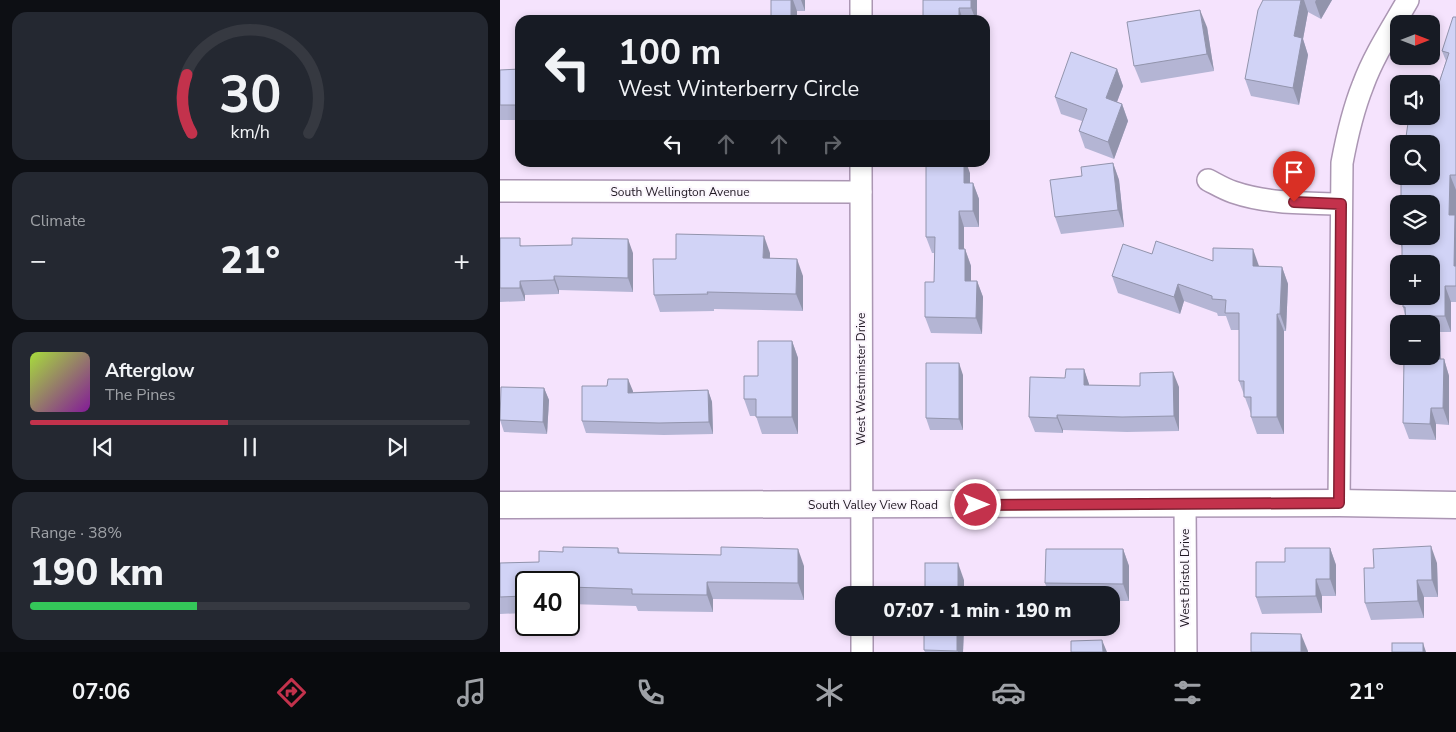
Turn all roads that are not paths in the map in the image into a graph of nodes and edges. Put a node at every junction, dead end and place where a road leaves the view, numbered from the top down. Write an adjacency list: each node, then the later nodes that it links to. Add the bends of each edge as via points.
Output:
1 (861, 0): 3 (street)
2 (1408, 0): 8 (street, via 1363,84 1342,163)
3 (861, 15)
4 (861, 167): 7 (street, West Westminster Drive)
5 (1208, 180): 8 (street, via 1247,196)
6 (500, 191): 7 (street, South Wellington Avenue)
7 (861, 192): 12 (street, West Westminster Drive)
8 (1341, 204): 9 (street)
9 (1339, 503): 10 (street, South Valley View Road); 13 (street, South Valley View Road)
10 (1184, 504): 12 (street, South Valley View Road); 17 (street, West Bristol Drive)
11 (500, 505): 12 (street, South Valley View Road)
12 (862, 505): 14 (street, West Westminster Drive)
13 (1456, 505)
14 (862, 586)
15 (862, 636): 16 (street)
16 (862, 652)
17 (1186, 652)

